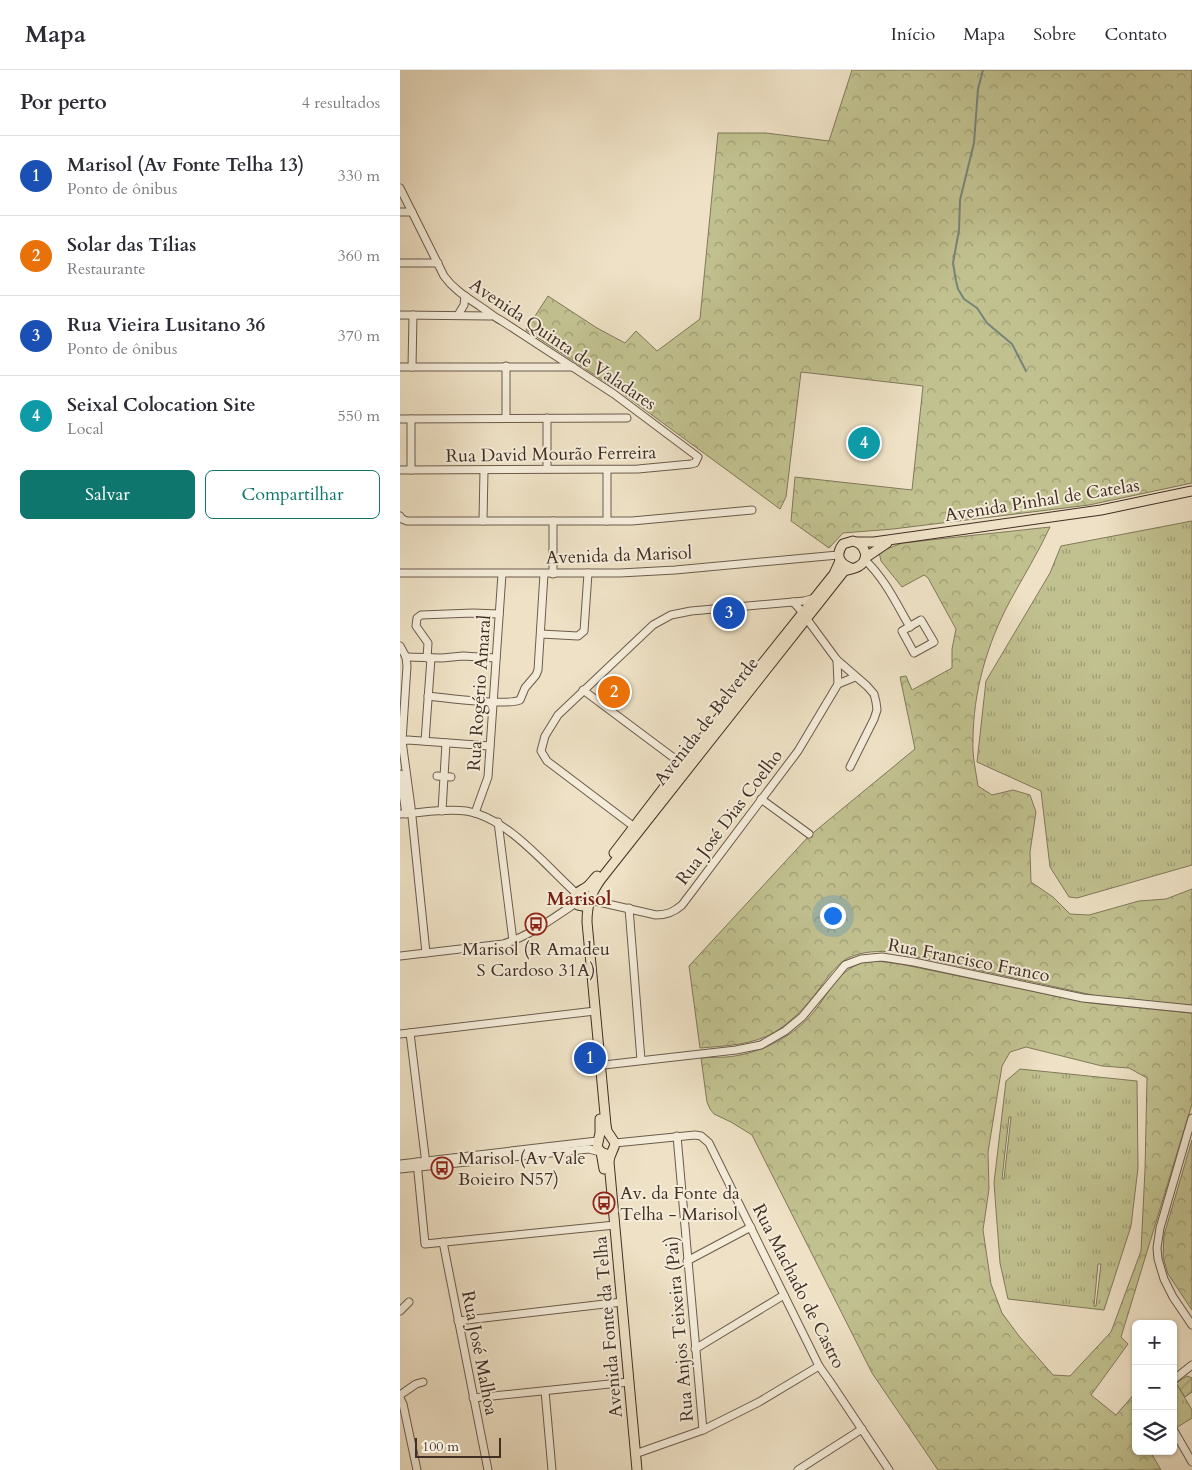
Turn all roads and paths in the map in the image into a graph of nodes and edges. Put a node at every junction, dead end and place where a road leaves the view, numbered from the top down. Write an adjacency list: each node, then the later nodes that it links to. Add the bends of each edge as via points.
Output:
1 (400, 188): 3 (street, Avenida Quinta de Valadares)
2 (400, 212): 3 (street)
3 (412, 212): 5 (street, Avenida Quinta de Valadares)
4 (400, 263): 5 (street)
5 (438, 263): 6 (street, Avenida Quinta de Valadares, via 448,282)
6 (465, 296): 9 (street); 10 (street, Avenida Quinta de Valadares)
7 (400, 315): 8 (street)
8 (413, 315): 9 (street); 15 (street)
9 (458, 315): 10 (street)
10 (491, 316): 11 (street, Avenida Quinta de Valadares)
11 (549, 351): 13 (street); 16 (street, Avenida Quinta de Valadares)
12 (506, 366): 13 (street); 15 (street); 17 (street)
13 (545, 366): 16 (street)
14 (400, 367): 15 (street)
15 (412, 367)
16 (574, 367): 22 (street, Avenida Quinta de Valadares)
17 (506, 418): 18 (street); 21 (street)
18 (546, 418): 19 (street); 23 (street)
19 (627, 418)
20 (400, 419): 21 (street)
21 (411, 419): 25 (street)
22 (698, 457): 27 (street, Rua David Mourão Ferreira, via 695,463 683,466)
23 (547, 469): 26 (street, Rua David Mourão Ferreira); 27 (street, Rua David Mourão Ferreira)
24 (400, 470): 25 (street, Rua David Mourão Ferreira)
25 (411, 470): 26 (street, Rua David Mourão Ferreira)
26 (484, 470): 31 (street)
27 (607, 470): 33 (street)
28 (1192, 491): 34 (main road, Avenida Pinhal de Catelas, via 1101,510)
29 (752, 510): 33 (street)
30 (400, 516): 31 (street, via 407,521)
31 (483, 521): 32 (street)
32 (553, 521): 33 (street); 42 (street)
33 (607, 521)
34 (896, 538): 35 (main road, Avenida Pinhal de Catelas); 37 (main road, Avenida de Belverde)
35 (857, 542): 36 (main road, Avenida de Belverde, via 843,544); 37 (main road, via 864,548)
36 (839, 558): 38 (main road); 43 (street, Avenida da Marisol); 44 (main road, Avenida de Belverde, via 834,574)
37 (865, 559): 38 (main road, Avenida de Belverde, via 859,566); 48 (street, via 888,588)
38 (851, 568): 47 (main road, Avenida de Belverde, via 844,571)
39 (400, 573): 40 (street, Avenida da Marisol)
40 (502, 574): 41 (street, Avenida da Marisol); 46 (street, Rua Rogério Amaral)
41 (544, 574): 42 (street, Avenida da Marisol); 49 (street)
42 (553, 574): 43 (street, Avenida da Marisol)
43 (588, 574): 49 (street, via 584,631 578,636)
44 (814, 598): 45 (street); 47 (main road, Avenida de Belverde)
45 (792, 602): 47 (street); 57 (street, via 691,610 671,615 653,624)
46 (499, 614): 52 (street, via 421,615 416,626 428,643); 53 (street, Rua Rogério Amaral)
47 (805, 616): 54 (street); 65 (main road, Avenida de Belverde); 73 (main road, Avenida de Belverde)
48 (910, 627): 48 (street, via 922,620 934,642 914,653 902,631)
49 (540, 634): 60 (street, via 537,672 520,700)
50 (400, 646): 51 (street)
51 (406, 657): 52 (street); 58 (street)
52 (429, 658): 53 (street); 59 (street)
53 (496, 658): 60 (street, Rua Rogério Amaral)
54 (837, 660): 55 (street); 56 (street)
55 (855, 677): 56 (street); 66 (street, via 874,694 877,710)
56 (838, 684): 68 (street, Rua José Dias Coelho, via 798,751)
57 (583, 690): 65 (street); 73 (street, via 558,715 545,736 541,750 547,762)
58 (403, 695): 61 (street)
59 (428, 696): 60 (street); 62 (street)
60 (493, 701): 64 (street, Rua Rogério Amaral)
61 (402, 741): 62 (street); 71 (street)
62 (425, 741): 63 (street)
63 (446, 743): 64 (street); 69 (street)
64 (490, 746): 70 (street, Rua Rogério Amaral, via 487,782)
65 (682, 764): 73 (main road, Avenida de Belverde)
66 (850, 766)
67 (400, 775): 71 (street)
68 (761, 800): 74 (street); 76 (street, Rua José Dias Coelho, via 682,905 665,915)
69 (442, 811): 70 (street); 71 (street)
70 (475, 813): 72 (street)
71 (406, 814): 78 (street)
72 (498, 822): 75 (street); 77 (street)
73 (637, 829): 75 (main road, Avenida de Belverde)
74 (809, 834)
75 (583, 899): 76 (street, Rua José Dias Coelho); 77 (street); 81 (main road, Avenida Fonte da Telha)
76 (629, 908): 84 (street)
77 (513, 941): 78 (street)
78 (426, 953): 79 (street)
79 (400, 956)
80 (1192, 1010): 84 (street, Rua Francisco Franco, via 1083,998 914,962 882,957 861,958 846,965 786,1031 761,1045)
81 (593, 1012): 82 (street); 85 (main road, Avenida Fonte da Telha)
82 (410, 1032): 83 (street); 92 (street)
83 (400, 1034)
84 (641, 1060): 85 (street, Rua Francisco Franco)
85 (598, 1065): 88 (main road, Avenida Fonte da Telha); 89 (main road, Avenida Fonte da Telha, via 607,1131)
86 (1192, 1118): 104 (street, via 1157,1248 1164,1279)
87 (677, 1136): 89 (street, Rua Machado de Castro); 96 (street, Rua Machado de Castro, via 701,1136 709,1143); 98 (street, Rua Anjos Teixeira (Pai))
88 (598, 1140): 89 (main road, via 605,1136); 90 (main road, Avenida Fonte da Telha); 92 (street)
89 (612, 1144): 90 (main road, via 606,1154); 95 (main road, Avenida Fonte da Telha, via 609,1162)
90 (600, 1152): 92 (street, via 589,1149); 95 (main road, Avenida Fonte da Telha)
91 (400, 1164): 93 (street)
92 (426, 1164): 93 (street)
93 (417, 1165): 94 (street); 97 (street, via 425,1244)
94 (400, 1169)
95 (612, 1225): 97 (street); 101 (main road, Avenida Fonte da Telha)
96 (751, 1227): 98 (street); 99 (street, Rua Machado de Castro)
97 (443, 1242): 103 (street, Rua José Malhoa)
98 (687, 1261): 105 (street, Rua Anjos Teixeira (Pai))
99 (784, 1295): 105 (street); 106 (street, Rua Machado de Castro)
100 (409, 1302): 102 (street)
101 (619, 1302): 103 (street); 110 (main road, Avenida Fonte da Telha)
102 (400, 1311)
103 (458, 1321): 113 (street, Rua José Malhoa)
104 (1192, 1325)
105 (695, 1349): 115 (street, Rua Anjos Teixeira (Pai))
106 (819, 1366): 114 (street, Rua Machado de Castro); 115 (street, via 759,1402)
107 (1191, 1368): 108 (street)
108 (1177, 1377)
109 (423, 1382): 112 (street)
110 (626, 1382): 111 (street); 117 (main road, Avenida Fonte da Telha); 122 (main road, Avenida Fonte da Telha)
111 (545, 1391): 113 (street); 121 (street)
112 (400, 1396): 119 (street)
113 (474, 1398): 120 (street, Rua José Malhoa)
114 (862, 1429): 124 (street); 125 (street, Rua Machado de Castro)
115 (703, 1430): 117 (street)
116 (1177, 1436): 118 (street)
117 (636, 1454): 123 (main road, Avenida Fonte da Telha)
118 (1192, 1462)
119 (417, 1470)
120 (488, 1470)
121 (552, 1470)
122 (632, 1470)
123 (637, 1470)
124 (798, 1470)
125 (889, 1470)

